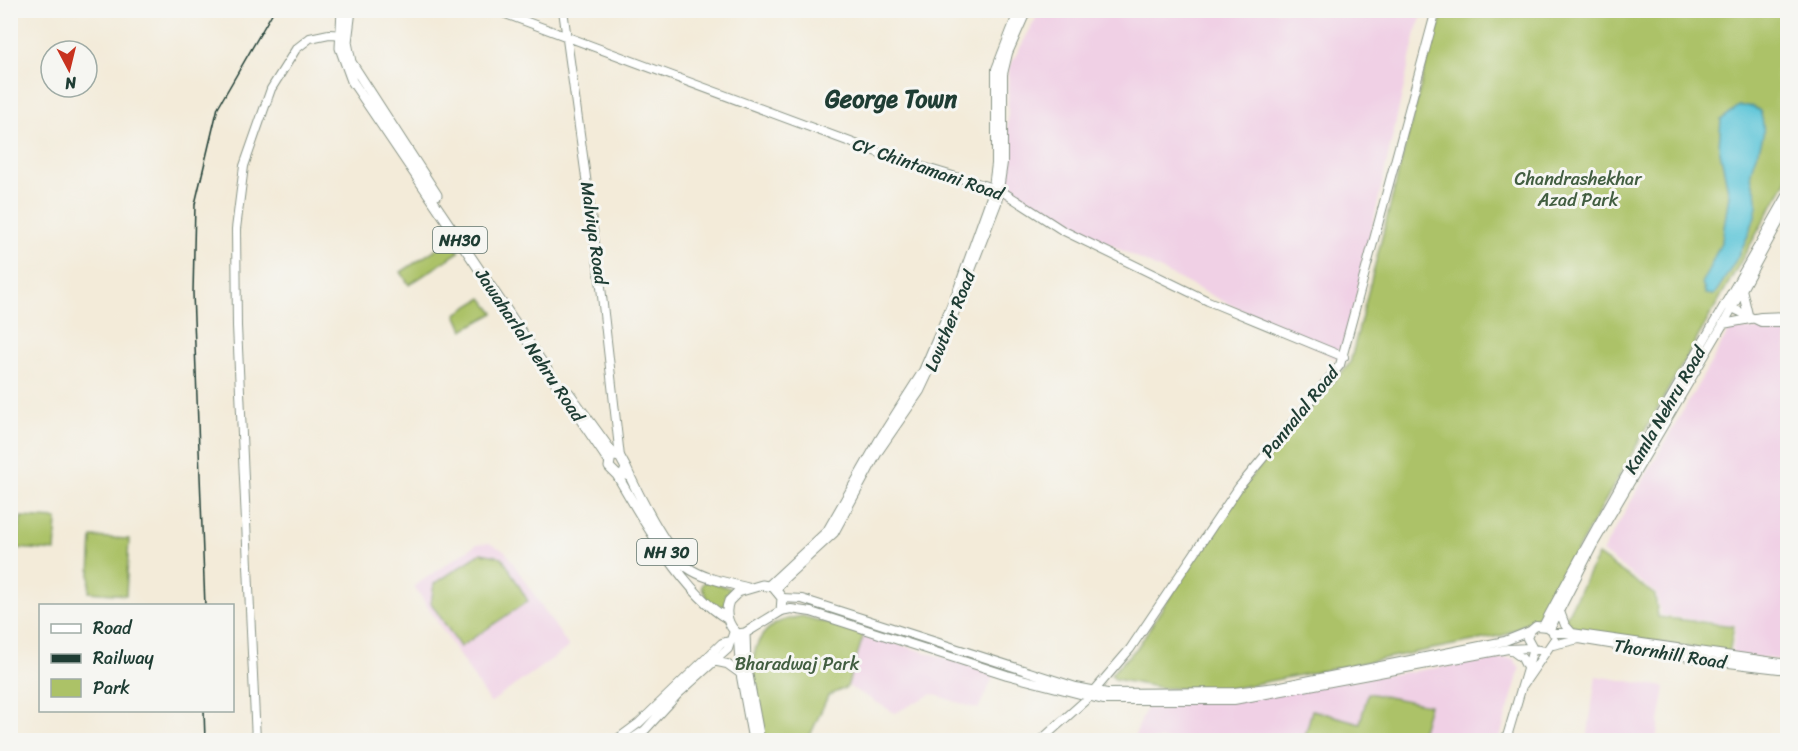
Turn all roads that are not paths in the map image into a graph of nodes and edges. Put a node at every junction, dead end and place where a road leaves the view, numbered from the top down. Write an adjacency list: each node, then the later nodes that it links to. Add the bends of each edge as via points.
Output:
1 (342, 10): 8 (highway, Jawaharlal Nehru Road / NH30)
2 (351, 10): 8 (highway, Jawaharlal Nehru Road / NH30)
3 (495, 10): 9 (street, CY Chintamani Road)
4 (563, 10): 9 (street, Malviya Road)
5 (1019, 10): 10 (main road, Lowther Road, via 996,69)
6 (1027, 10): 10 (main road, Lowther Road, via 1003,74 1003,163)
7 (1436, 10): 19 (street, Pannalal Road)
8 (344, 35): 20 (highway, Jawaharlal Nehru Road / NH30, via 343,60 361,95); 44 (street, via 305,40 277,77 246,156 238,219 237,326)
9 (567, 35): 10 (street, CY Chintamani Road, via 896,159); 20 (street, Malviya Road, via 601,287)
10 (997, 189): 19 (street, CY Chintamani Road, via 1062,230 1208,301); 24 (main road, Lowther Road, via 915,386 827,531)
11 (1788, 194): 14 (street, Kamla Nehru Road)
12 (1788, 205): 13 (street, Kamla Nehru Road)
13 (1742, 289): 14 (street, Kamla Nehru Road); 16 (street)
14 (1729, 307): 16 (street); 18 (street, Kamla Nehru Road); 28 (street, Kamla Nehru Road, via 1594,531)
15 (1788, 316): 16 (street)
16 (1749, 319): 17 (street); 18 (street)
17 (1788, 322)
18 (1723, 324): 25 (street, Kamla Nehru Road)
19 (1344, 357): 43 (street, Pannalal Road, via 1239,487 1130,649)
20 (614, 457): 21 (highway, Jawaharlal Nehru Road / NH 30); 22 (highway, Jawaharlal Nehru Road / NH 30)
21 (626, 468): 22 (highway, via 623,476); 23 (highway, Jawaharlal Nehru Road / NH 30, via 651,517 687,567)
22 (617, 475): 27 (highway, Jawaharlal Nehru Road / NH 30, via 648,527 685,577 713,611)
23 (748, 588): 24 (highway); 27 (highway, via 729,601)
24 (776, 591): 26 (highway); 43 (street)
25 (1559, 609): 28 (street, Kamla Nehru Road); 31 (street)
26 (781, 611): 30 (highway); 43 (street, via 811,612 1007,675)
27 (728, 619): 30 (highway)
28 (1549, 630): 29 (street); 31 (street, Thornhill Road); 33 (street)
29 (1530, 631): 35 (street, via 1527,640); 43 (street, via 1505,641 1276,687 1201,694)
30 (739, 633): 32 (street); 41 (highway); 48 (highway)
31 (1572, 633): 38 (street, Thornhill Road)
32 (729, 641): 37 (street, via 728,649); 45 (street, via 722,643)
33 (1553, 645): 36 (street); 40 (street, Thornhill Road, via 1580,639)
34 (1508, 649): 35 (street); 39 (street, via 1518,653); 43 (street, via 1234,700 1153,701)
35 (1532, 649): 36 (street); 39 (street)
36 (1545, 651): 42 (street)
37 (713, 662): 41 (street, via 727,664); 46 (street)
38 (1788, 664)
39 (1527, 668): 42 (street)
40 (1788, 670)
41 (741, 674): 47 (highway)
42 (1523, 685): 50 (street)
43 (1090, 694): 49 (street, Pannalal Road)
44 (256, 741)
45 (616, 741)
46 (630, 741)
47 (753, 741)
48 (760, 741)
49 (1041, 741)
50 (1506, 741)

